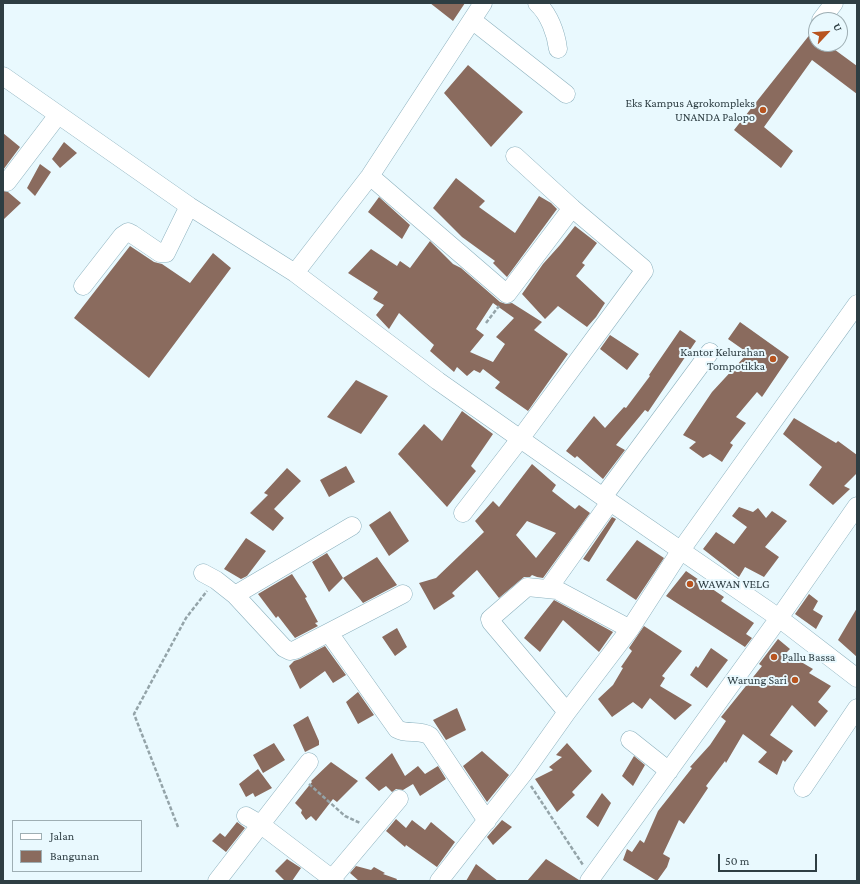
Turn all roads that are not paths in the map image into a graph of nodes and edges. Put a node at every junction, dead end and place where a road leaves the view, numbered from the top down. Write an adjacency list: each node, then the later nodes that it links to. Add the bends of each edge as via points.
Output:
1 (483, 3): 5 (street)
2 (537, 3): 6 (street, via 551,25)
3 (834, 3): 4 (street)
4 (827, 12)
5 (472, 20): 8 (street); 11 (street)
6 (558, 49)
7 (3, 76): 9 (street)
8 (566, 94)
9 (58, 115): 12 (street); 13 (street)
10 (515, 156): 14 (street)
11 (370, 176): 14 (street, via 508,294); 15 (street)
12 (9, 184)
13 (189, 206): 15 (street); 16 (street, via 166,253 160,253 128,232 122,236)
14 (572, 208): 19 (street, via 644,271)
15 (295, 273): 19 (street, via 438,381)
16 (83, 286)
17 (857, 304): 24 (street)
18 (710, 352): 20 (street)
19 (520, 439): 20 (street); 22 (street)
20 (607, 500): 24 (street); 26 (street)
21 (857, 506): 29 (street)
22 (463, 514)
23 (352, 526): 28 (street)
24 (681, 550): 29 (street); 30 (street)
25 (210, 576): 28 (street)
26 (548, 589): 30 (street, via 557,590); 34 (street, via 527,587 490,621)
27 (403, 594): 31 (street)
28 (235, 595): 31 (street, via 287,650 295,650)
29 (780, 618): 32 (street); 37 (street)
30 (630, 628): 34 (street)
31 (329, 633): 41 (street, via 396,729 423,732 430,736)
32 (857, 678)
33 (857, 708): 38 (street)
34 (567, 712): 41 (street)
35 (630, 740): 37 (street)
36 (303, 768): 40 (street)
37 (669, 771): 42 (street)
38 (804, 788)
39 (399, 799): 43 (street)
40 (253, 820): 43 (street); 44 (street)
41 (487, 821): 45 (street)
42 (590, 879)
43 (332, 880)
44 (217, 881)
45 (439, 881)

